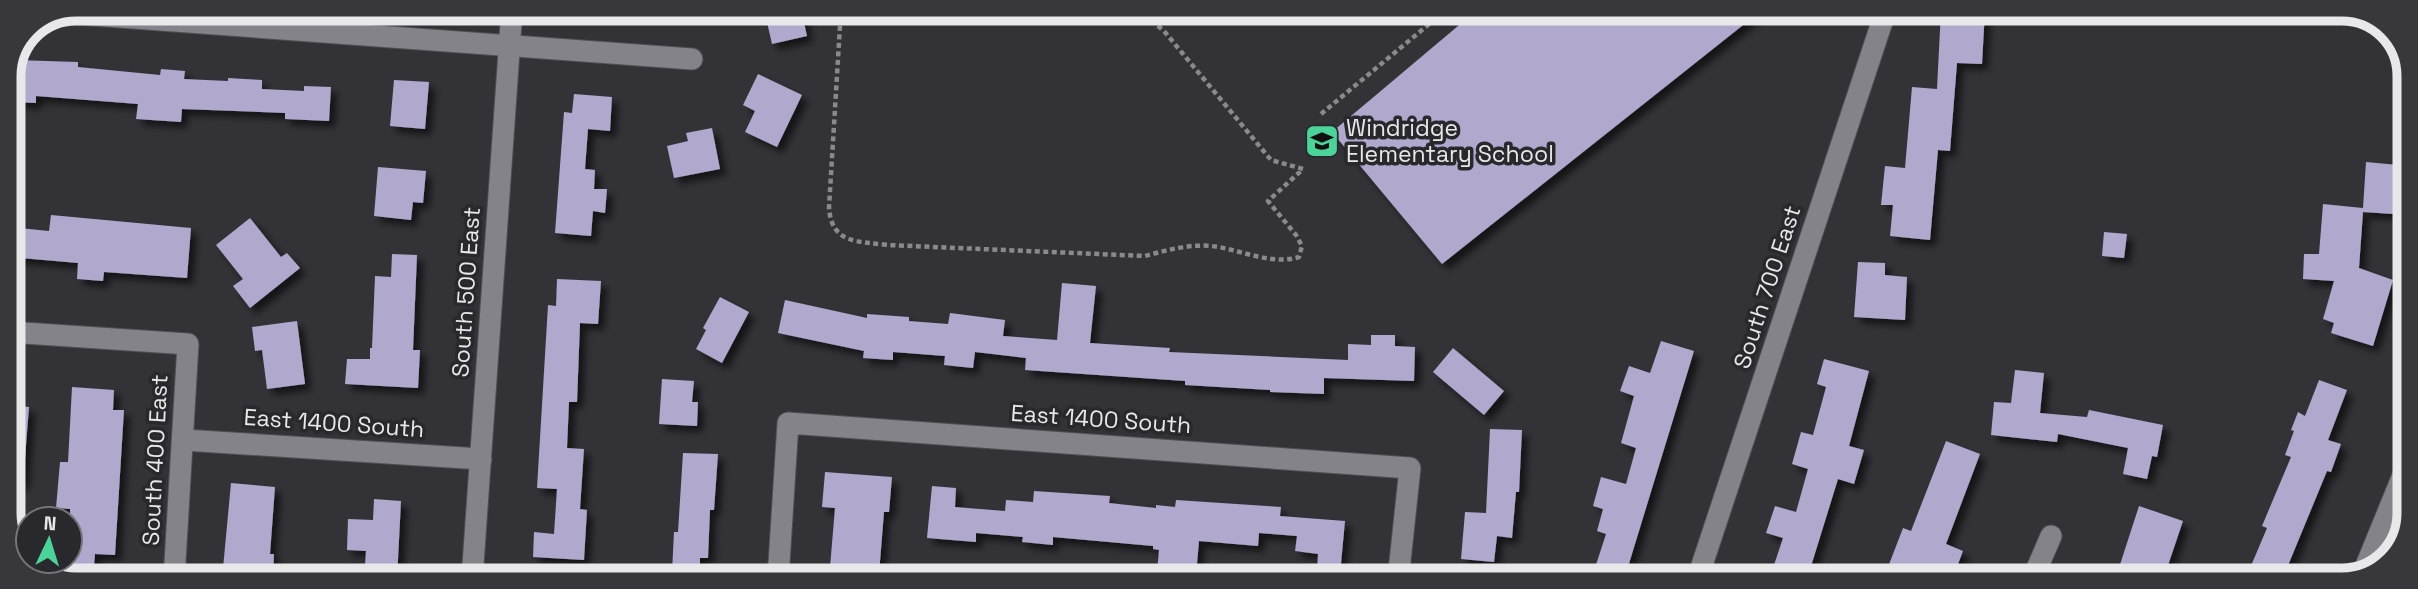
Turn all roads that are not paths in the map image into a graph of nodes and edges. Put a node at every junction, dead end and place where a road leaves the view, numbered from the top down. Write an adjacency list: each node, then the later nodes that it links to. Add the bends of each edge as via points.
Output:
1 (172, 21): 4 (street)
2 (511, 21): 4 (street, South 500 East)
3 (1882, 21): 16 (street, South 700 East)
4 (510, 46): 5 (street); 8 (street, South 500 East)
5 (692, 59)
6 (21, 333): 7 (street, South 400 East, via 188,344)
7 (184, 440): 8 (street, East 1400 South); 12 (street, South 400 East)
8 (481, 459): 13 (street, South 500 East)
9 (2397, 490): 11 (street)
10 (2051, 536): 17 (street)
11 (2368, 562)
12 (175, 568)
13 (473, 568)
14 (779, 568): 15 (street, East 1400 South, via 788,423 1410,468)
15 (1399, 568)
16 (1701, 568)
17 (2037, 568)

